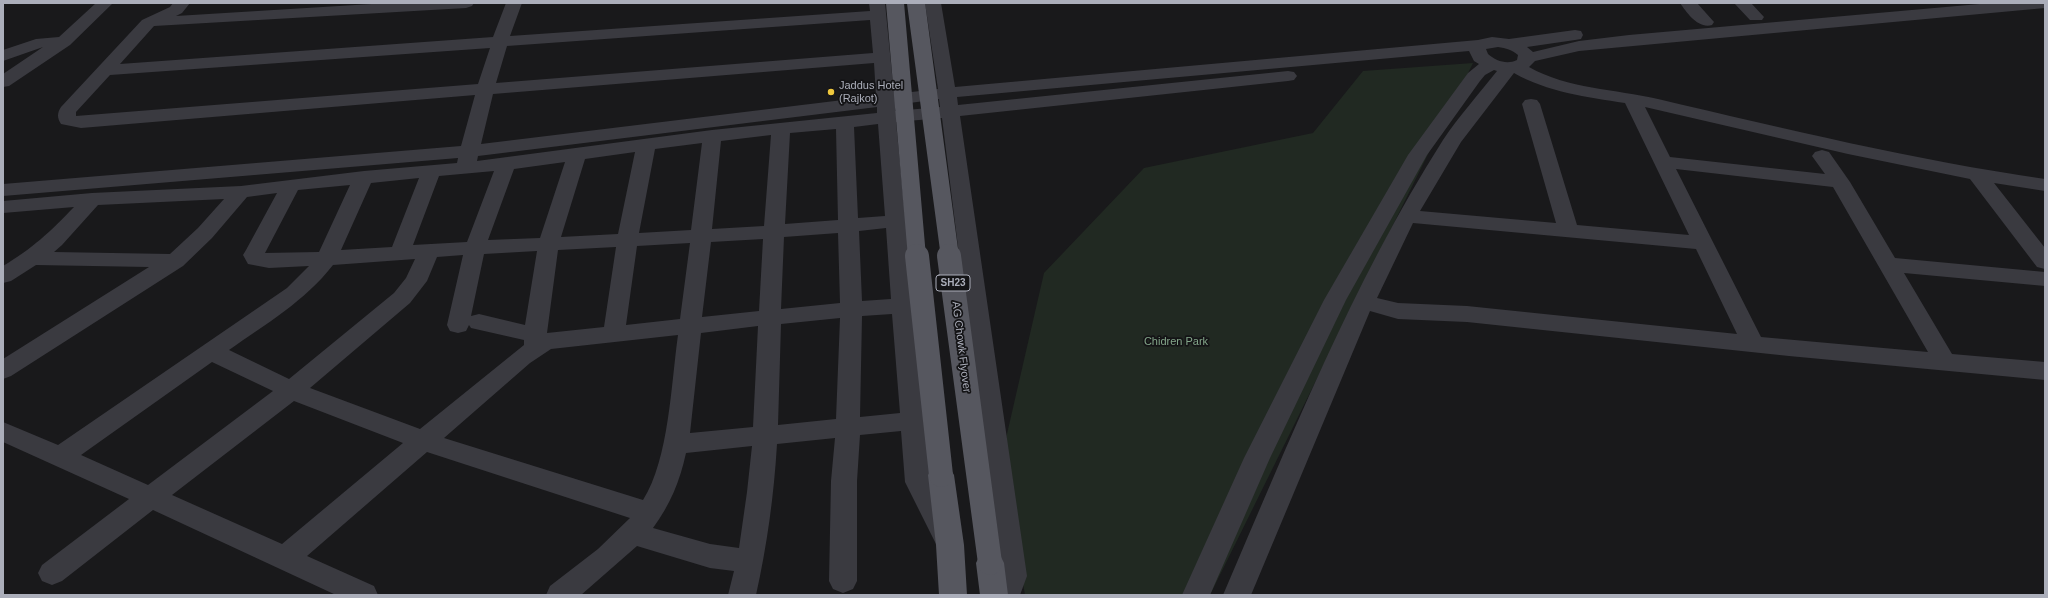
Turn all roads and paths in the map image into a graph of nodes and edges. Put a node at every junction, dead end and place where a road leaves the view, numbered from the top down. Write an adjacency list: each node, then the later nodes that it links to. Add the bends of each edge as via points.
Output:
1 (105, 3): 15 (street)
2 (182, 3): 14 (street, via 176,10)
3 (466, 3): 14 (street)
4 (514, 3): 16 (street)
5 (916, 3): 100 (main road, AG Chowk Flyover / SH23, bridge)
6 (933, 3): 25 (street)
7 (1688, 3): 13 (street)
8 (1742, 3): 12 (street)
9 (1895, 3): 12 (street)
10 (2045, 3): 20 (street, via 1616,42)
11 (883, 7): 16 (street); 19 (street); 91 (main road, SH23, bridge)
12 (1756, 17): 13 (street)
13 (1706, 22): 17 (street)
14 (148, 23): 21 (street)
15 (64, 41): 18 (street, via 47,41); 22 (street)
16 (498, 43): 21 (street); 23 (street)
17 (1509, 44): 20 (street, via 1493,42); 20 (street, via 1522,50)
18 (3, 56)
19 (882, 57): 23 (street); 27 (street)
20 (1501, 60): 24 (street, via 1528,75 1554,84); 25 (street, via 1429,62); 47 (street); 102 (street, via 1479,71 1474,77 1418,154 1371,236 1335,300 1257,458)
21 (105, 70): 23 (street, via 67,111 67,120 81,122)
22 (3, 82)
23 (484, 89): 34 (street)
24 (1632, 98): 35 (street); 38 (street)
25 (948, 102): 27 (street); 101 (street, via 1013,576)
26 (1531, 104): 50 (street)
27 (886, 109): 28 (street); 34 (street); 48 (street)
28 (845, 122): 29 (street); 49 (street)
29 (781, 129): 30 (street); 51 (street)
30 (712, 136): 31 (street); 52 (street)
31 (646, 146): 32 (street); 53 (street)
32 (577, 155): 36 (street); 55 (street)
33 (1822, 156): 40 (street)
34 (468, 159): 36 (street); 37 (street); 43 (street)
35 (1662, 162): 40 (street); 54 (street)
36 (506, 164): 56 (street)
37 (432, 170): 39 (street); 58 (street)
38 (1978, 176): 42 (street); 62 (street)
39 (364, 177): 41 (street); 60 (street)
40 (1840, 182): 63 (street)
41 (290, 185): 44 (street); 60 (street, via 256,250 255,258)
42 (2045, 185)
43 (3, 190)
44 (241, 192): 45 (street); 61 (street, via 205,233)
45 (92, 199): 46 (street); 59 (street, via 55,240)
46 (3, 207)
47 (1408, 216): 50 (street); 66 (street)
48 (895, 221): 49 (street); 67 (street)
49 (849, 226): 51 (street); 68 (street)
50 (1568, 230): 54 (street)
51 (774, 231): 52 (street); 69 (street)
52 (702, 235): 53 (street); 72 (street)
53 (627, 241): 55 (street); 73 (street)
54 (1703, 243): 75 (street)
55 (549, 244): 56 (street); 74 (street)
56 (475, 248): 57 (street); 71 (street)
57 (429, 251): 58 (street); 80 (street, via 416,281 402,298)
58 (400, 253): 60 (street)
59 (32, 258): 61 (street); 64 (street)
60 (327, 258): 76 (street, via 295,293)
61 (175, 261): 78 (street)
62 (2045, 262)
63 (1888, 264): 65 (street); 77 (street)
64 (3, 276)
65 (2045, 280)
66 (1364, 302): 75 (street, via 1398,311 1467,314); 103 (street, via 1307,427)
67 (903, 306): 68 (street); 81 (street)
68 (851, 309): 69 (street); 82 (street)
69 (770, 318): 72 (street); 84 (street)
70 (479, 322): 74 (street)
71 (458, 325)
72 (690, 326): 73 (street); 86 (street)
73 (614, 333): 74 (street)
74 (535, 341): 85 (street)
75 (1753, 344): 77 (street)
76 (211, 351): 80 (street); 87 (street)
77 (1945, 362): 79 (street)
78 (3, 370)
79 (2045, 371)
80 (291, 390): 85 (street); 88 (street)
81 (912, 421): 82 (street); 91 (street, via 918,482)
82 (848, 427): 84 (street); 95 (street, via 844,481)
83 (3, 432): 87 (street)
84 (766, 435): 86 (street); 93 (street)
85 (424, 441): 89 (street); 92 (street)
86 (676, 444): 89 (street, via 668,477)
87 (60, 456): 88 (street)
88 (151, 496): 92 (street); 94 (street)
89 (649, 513): 90 (street)
90 (632, 533): 93 (street, via 710,556); 97 (street, via 597,566)
91 (950, 545): 99 (main road, SH23)
92 (285, 558): 96 (street)
93 (751, 561): 98 (street)
94 (52, 573)
95 (844, 581)
96 (364, 595)
97 (560, 595)
98 (742, 595)
99 (953, 595)
100 (994, 595)
101 (1006, 595)
102 (1196, 595)
103 (1237, 595)

